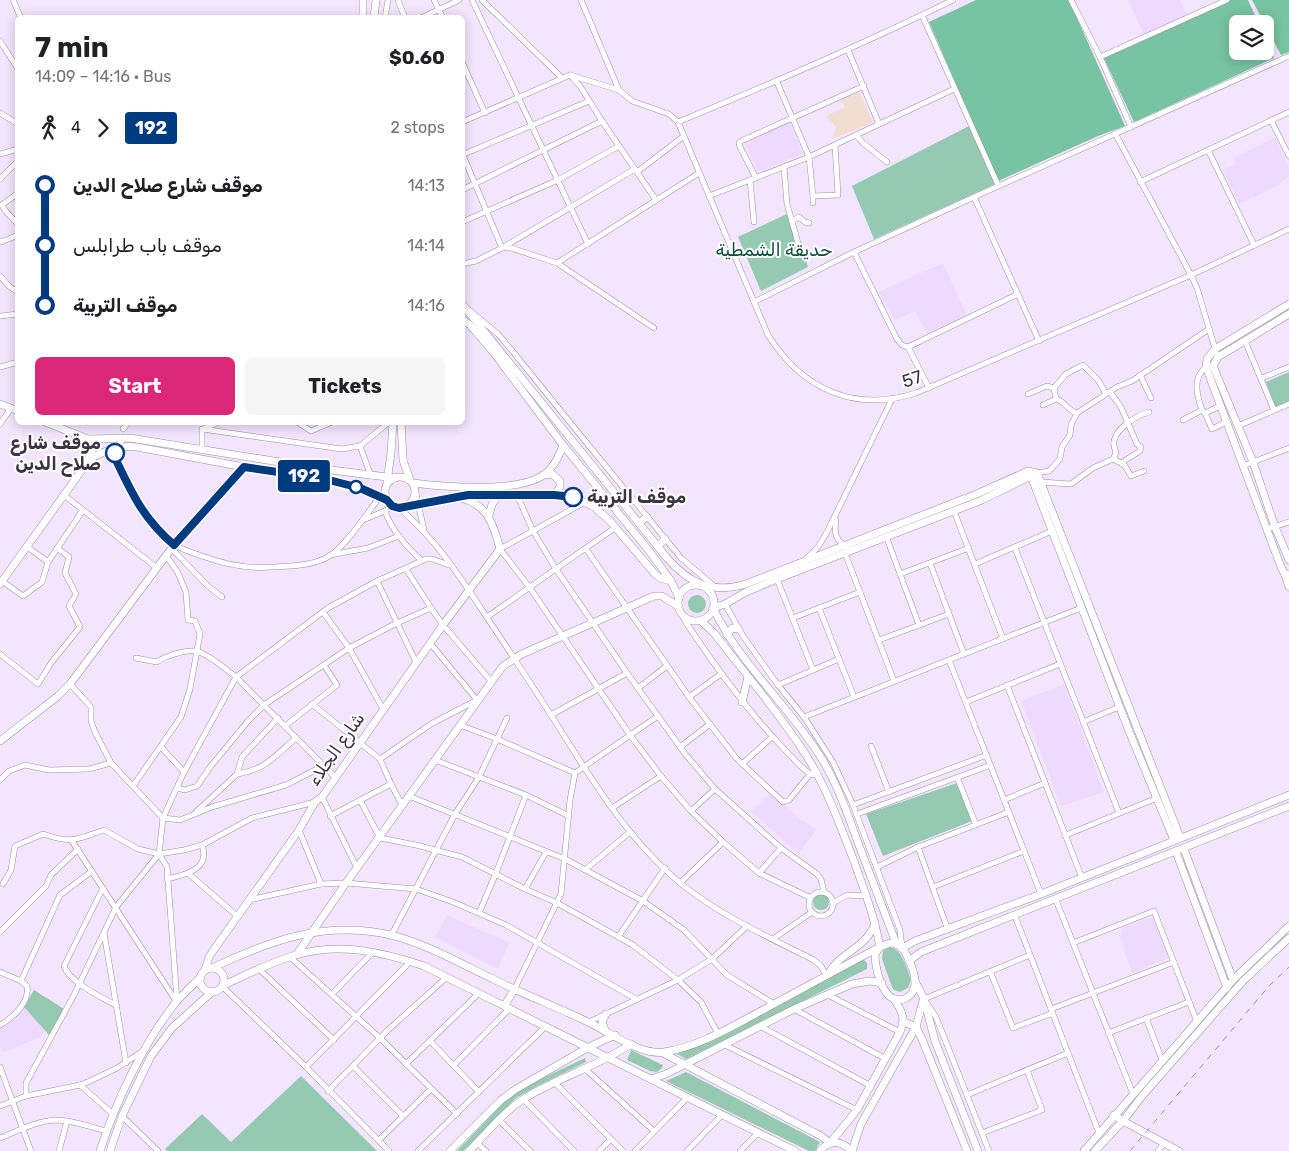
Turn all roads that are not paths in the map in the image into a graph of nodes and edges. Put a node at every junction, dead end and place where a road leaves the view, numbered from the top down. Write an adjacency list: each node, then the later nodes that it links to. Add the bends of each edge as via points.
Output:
1 (13, 0): 15 (street)
2 (363, 0): 16 (main road)
3 (376, 0): 17 (main road)
4 (388, 0): 18 (street)
5 (398, 0): 19 (street)
6 (434, 0): 14 (street)
7 (459, 0): 14 (street)
8 (472, 0): 35 (street)
9 (482, 0): 30 (street)
10 (581, 0): 34 (street)
11 (953, 0): 22 (street)
12 (1071, 0): 25 (street)
13 (1226, 0): 25 (street)
14 (439, 9): 20 (street); 21 (street)
15 (20, 15)
16 (363, 15)
17 (374, 15)
18 (386, 15)
19 (404, 15)
20 (427, 15)
21 (442, 15)
22 (922, 15): 24 (street); 33 (street)
23 (0, 41): 27 (street)
24 (848, 50): 31 (street); 32 (street)
25 (1100, 57): 48 (street)
26 (1289, 57): 48 (street)
27 (15, 65)
28 (465, 69): 39 (street)
29 (570, 75): 30 (street); 34 (street); 36 (street)
30 (562, 78): 35 (street)
31 (776, 82): 40 (street); 45 (street)
32 (864, 86): 40 (street); 47 (street)
33 (954, 89): 47 (street); 72 (street)
34 (619, 90): 45 (street, via 632,101 669,114)
35 (519, 98): 39 (street); 46 (street)
36 (589, 101): 43 (street); 46 (street)
37 (1289, 112): 41 (street)
38 (0, 113): 44 (street)
39 (485, 113): 42 (street)
40 (793, 119): 60 (street); 68 (street, via 739,144)
41 (1272, 120): 56 (street); 59 (street)
42 (465, 121)
43 (602, 121): 53 (street); 55 (street)
44 (15, 122)
45 (678, 122): 51 (street, 57)
46 (531, 124): 55 (street); 58 (street)
47 (879, 124): 50 (street)
48 (1131, 127): 49 (street)
49 (1116, 134): 70 (street); 72 (street)
50 (856, 135): 52 (street); 62 (street)
51 (684, 136): 65 (street); 66 (street, 57)
52 (834, 145): 60 (street); 76 (street, via 838,195)
53 (619, 146): 65 (street); 69 (street)
54 (15, 150): 57 (street)
55 (544, 150): 69 (street); 71 (street)
56 (1208, 150): 70 (street); 93 (street)
57 (0, 154)
58 (465, 154)
59 (1289, 156)
60 (809, 157): 64 (street); 76 (street)
61 (465, 160): 71 (street)
62 (887, 162)
63 (15, 163): 67 (street)
64 (784, 167): 68 (street); 84 (street)
65 (636, 170): 78 (street); 80 (street)
66 (699, 173): 75 (street, 57); 78 (street)
67 (0, 178)
68 (753, 179): 75 (street); 85 (street)
69 (558, 180): 80 (street); 81 (street)
70 (1140, 182): 98 (street)
71 (475, 183): 73 (street); 81 (street)
72 (998, 185): 77 (street)
73 (465, 188)
74 (15, 195): 82 (street, via 2,205)
75 (710, 196): 102 (street, 57)
76 (813, 196): 79 (street)
77 (974, 197): 95 (street); 101 (street)
78 (656, 200): 92 (street)
79 (813, 203)
80 (570, 207): 92 (street); 94 (street)
81 (487, 211): 83 (street); 94 (street)
82 (15, 221)
83 (465, 221)
84 (792, 221): 86 (street, via 800,217); 91 (street)
85 (754, 222)
86 (809, 223)
87 (1288, 230): 89 (street); 93 (street, 57)
88 (15, 236): 90 (street)
89 (1289, 236)
90 (0, 241)
91 (798, 243)
92 (588, 244): 97 (street)
93 (1254, 245): 98 (street, 57)
94 (502, 248): 96 (street); 97 (street, via 514,248)
95 (854, 252): 102 (street); 114 (street, via 898,339)
96 (465, 263)
97 (557, 263): 110 (street)
98 (1191, 275): 111 (street); 112 (street, 57)
99 (0, 276): 100 (street)
100 (15, 290)
101 (1018, 294): 112 (street); 114 (street)
102 (754, 302): 128 (street, 57, via 773,343 805,377 837,395)
103 (1289, 304): 115 (main road)
104 (465, 307): 189 (street, via 509,346)
105 (465, 307): 192 (main road)
106 (15, 314): 108 (street)
107 (1289, 314): 113 (main road)
108 (0, 316)
109 (465, 321): 156 (main road, via 494,353)
110 (654, 328)
111 (1209, 330): 115 (street); 121 (street)
112 (1039, 341): 123 (street, 57)
113 (1245, 341): 116 (main road); 122 (street)
114 (908, 347): 123 (street)
115 (1215, 349): 116 (street); 119 (main road, via 1207,359)
116 (1218, 357): 151 (main road, via 1214,366)
117 (15, 363): 118 (street)
118 (0, 367)
119 (1206, 367): 133 (main road); 136 (street, via 1196,388)
120 (1289, 367): 122 (street)
121 (1140, 375): 125 (street); 127 (street)
122 (1262, 378): 135 (street)
123 (929, 388): 128 (street, 57)
124 (1054, 388): 125 (street, via 1066,374 1085,363); 126 (street, via 1046,386); 129 (street)
125 (1108, 393): 138 (street); 141 (street, via 1121,407)
126 (1028, 394)
127 (1151, 398)
128 (892, 399): 187 (street)
129 (1056, 399): 132 (street); 138 (street)
130 (0, 404): 134 (main road)
131 (1289, 404): 135 (street)
132 (1042, 405)
133 (1220, 406): 136 (street); 140 (main road)
134 (15, 409): 142 (street)
135 (1274, 410): 151 (street)
136 (1204, 411): 139 (street); 140 (street, via 1212,429)
137 (1149, 412): 141 (street)
138 (1076, 413): 168 (street, via 1060,460 1049,471)
139 (1183, 420)
140 (1226, 422): 165 (main road)
141 (1129, 423): 162 (street, via 1116,436); 164 (street, via 1141,447)
142 (0, 424)
143 (53, 425): 155 (main road)
144 (126, 425): 152 (street)
145 (212, 425): 153 (street)
146 (301, 425): 147 (street, via 311,431)
147 (325, 425)
148 (390, 425): 157 (street)
149 (393, 425): 171 (main road)
150 (394, 425): 172 (main road)
151 (1238, 426): 163 (main road)
152 (123, 429)
153 (202, 429): 157 (street, via 342,449); 160 (street)
154 (123, 438): 155 (main road); 158 (street); 160 (main road)
155 (88, 439): 161 (main road)
156 (563, 445): 169 (main road, via 556,461); 229 (main road)
157 (360, 446): 170 (street)
158 (118, 447): 161 (main road); 166 (main road, via 137,447); 205 (street, via 116,460 140,507)
159 (1289, 449): 163 (street)
160 (202, 450): 170 (main road)
161 (90, 459): 176 (main road)
162 (1113, 459): 164 (street); 173 (street, via 1071,484)
163 (1253, 462): 165 (street); 193 (main road)
164 (1121, 463): 167 (street, via 1131,476)
165 (1243, 466): 195 (main road)
166 (244, 467): 180 (main road, via 325,479); 205 (main road)
167 (1144, 471)
168 (1034, 474): 173 (main road); 186 (main road, via 995,495); 198 (main road); 202 (main road, via 1028,471)
169 (543, 475): 172 (main road, via 512,485 434,486); 178 (main road, via 555,476 560,481)
170 (371, 476): 171 (main road)
171 (391, 478): 172 (main road, via 403,477); 180 (main road)
172 (411, 481): 174 (main road)
173 (1040, 482): 363 (main road)
174 (416, 494): 182 (street); 183 (main road, via 414,499)
175 (500, 494): 177 (main road); 179 (main road); 188 (main road, via 492,504)
176 (64, 495): 184 (street); 203 (main road)
177 (517, 495): 178 (main road); 197 (street)
178 (554, 495): 181 (main road)
179 (457, 497): 182 (main road); 188 (main road, via 472,501)
180 (383, 498): 183 (main road); 190 (street)
181 (585, 502): 194 (main road); 197 (street)
182 (418, 505): 183 (main road); 196 (street)
183 (399, 507): 185 (street); 196 (street)
184 (83, 510): 206 (street); 222 (street)
185 (385, 511): 190 (street); 199 (street)
186 (954, 511): 200 (main road); 207 (street)
187 (837, 512): 202 (street, via 835,535); 215 (street, via 821,542)
188 (489, 516): 209 (main road)
189 (647, 517): 192 (main road); 201 (street)
190 (362, 520): 212 (street)
191 (1289, 522): 193 (street)
192 (639, 523): 204 (main road)
193 (1275, 527): 195 (street); 217 (main road)
194 (616, 528): 210 (street); 229 (main road, via 655,574)
195 (1267, 530): 221 (main road)
196 (424, 531): 220 (street)
197 (533, 531): 209 (street); 224 (street)
198 (1052, 531): 208 (street); 244 (main road)
199 (399, 536): 212 (street, via 368,548); 214 (street)
200 (886, 536): 211 (main road); 225 (street)
201 (665, 539): 204 (main road); 232 (street, via 681,558)
202 (844, 545): 211 (street, via 848,549); 215 (main road)
203 (26, 546): 216 (street); 230 (main road)
204 (658, 546): 231 (main road, via 678,570)
205 (173, 547): 212 (street, via 245,568 303,564); 213 (main road); 237 (street, via 208,586)
206 (57, 548): 216 (street); 264 (street, via 69,557 65,573 76,594 69,606 80,627 38,684)
207 (968, 548): 218 (street); 219 (street)
208 (1015, 548): 219 (street); 253 (street)
209 (500, 549): 234 (street); 235 (main road, شارع الجلاء)
210 (586, 549): 224 (street); 241 (street)
211 (845, 553): 227 (main road); 236 (street)
212 (330, 555)
213 (166, 556): 222 (main road); 263 (street, via 186,592 188,620 195,621 200,634)
214 (421, 560): 220 (street, via 432,559); 223 (street)
215 (804, 560): 232 (main road, via 746,584)
216 (48, 562): 230 (street, via 42,582 23,596)
217 (1289, 562): 221 (main road)
218 (930, 563): 225 (street); 247 (street)
219 (975, 564): 259 (street)
220 (452, 566): 235 (street)
221 (1281, 567): 226 (main road)
222 (157, 568): 281 (main road)
223 (406, 569): 228 (street); 240 (street)
224 (556, 569): 234 (street); 252 (street)
225 (900, 574): 255 (street)
226 (1287, 574): 233 (main road)
227 (777, 579): 239 (main road); 249 (street)
228 (377, 581): 246 (street); 251 (street)
229 (671, 581): 238 (main road)
230 (1, 582)
231 (700, 585): 232 (main road); 238 (main road, via 684,589); 242 (main road, via 713,596)
232 (715, 587)
233 (1289, 587)
234 (530, 588): 248 (street); 258 (street)
235 (469, 590): 248 (street); 254 (main road, شارع الجلاء)
236 (860, 592): 243 (street); 260 (street)
237 (222, 596)
238 (678, 598): 245 (main road)
239 (725, 604): 242 (main road); 256 (street)
240 (431, 608): 251 (street); 254 (street)
241 (627, 608): 245 (main road, via 658,595); 252 (main road); 273 (street)
242 (713, 608): 250 (main road); 257 (main road)
243 (819, 608): 249 (street); 268 (street)
244 (1081, 608): 253 (street); 293 (main road)
245 (680, 610): 250 (main road, via 690,620); 276 (street)
246 (323, 612): 262 (street); 277 (street)
247 (949, 614): 255 (street); 265 (street)
248 (487, 618): 266 (street)
249 (793, 618): 274 (street)
250 (700, 620): 278 (main road)
251 (397, 622): 262 (street); 270 (street)
252 (593, 623): 258 (main road); 275 (street)
253 (1044, 623): 259 (street); 271 (street)
254 (443, 625): 261 (main road, شارع الجلاء); 279 (street)
255 (919, 625): 260 (street)
256 (738, 629): 257 (main road, via 730,630); 282 (street)
257 (727, 635): 422 (main road, via 822,758 847,812)
258 (562, 636): 266 (main road); 285 (street)
259 (1003, 639): 265 (street)
260 (879, 640): 280 (street)
261 (430, 643): 270 (main road, شارع الجلاء); 288 (street)
262 (349, 648): 272 (street); 294 (street)
263 (196, 651): 267 (street, via 174,654 157,662); 277 (street); 311 (street, via 190,688 180,717)
264 (0, 654)
265 (964, 654): 269 (street)
266 (514, 657): 279 (main road); 295 (street)
267 (136, 658)
268 (839, 659): 274 (street); 287 (street)
269 (950, 660): 280 (street); 290 (street)
270 (416, 662): 294 (main road, شارع الجلاء)
271 (1060, 664): 283 (street); 300 (street)
272 (324, 665): 291 (street, via 337,685); 292 (street)
273 (667, 666): 284 (street); 286 (street)
274 (813, 670): 282 (street)
275 (627, 674): 284 (street); 285 (street)
276 (720, 674): 286 (street); 289 (street)
277 (236, 677): 292 (street); 321 (street)
278 (748, 677): 289 (main road); 327 (main road)
279 (491, 681): 288 (main road)
280 (894, 681): 287 (street)
281 (70, 684): 308 (main road); 316 (street, via 91,707 95,732)
282 (778, 685): 297 (street)
283 (1007, 685): 290 (street); 331 (street)
284 (638, 688): 296 (street)
285 (598, 689): 295 (street); 304 (street)
286 (690, 697): 301 (street)
287 (854, 697): 297 (street)
288 (477, 700): 302 (main road); 314 (street, via 431,724)
289 (742, 702): 305 (street)
290 (966, 702): 313 (street)
291 (312, 704): 303 (street); 309 (street)
292 (264, 705): 298 (street); 334 (street, via 248,720 197,786 185,790)
293 (1119, 707): 300 (street); 340 (main road)
294 (383, 709): 309 (main road, شارع الجلاء)
295 (551, 715): 320 (street)
296 (658, 716): 304 (street); 312 (street)
297 (804, 717): 345 (street, via 825,748)
298 (278, 718): 303 (street); 323 (street, via 242,757)
299 (507, 718): 307 (street)
300 (1083, 722): 350 (street)
301 (710, 724): 312 (street); 317 (street)
302 (460, 725): 307 (street); 315 (main road)
303 (285, 726): 306 (street)
304 (630, 735): 320 (street); 326 (street)
305 (772, 737): 317 (street); 324 (street)
306 (296, 738): 319 (street); 323 (street, via 264,766)
307 (498, 739): 322 (street); 325 (street)
308 (0, 741)
309 (359, 743): 314 (street); 328 (main road, شارع الجلاء)
310 (871, 746): 336 (street)
311 (161, 747): 321 (street); 333 (street)
312 (680, 747): 335 (street)
313 (987, 755): 318 (street); 336 (street)
314 (380, 760): 332 (street)
315 (435, 760): 325 (street); 339 (main road)
316 (111, 763): 330 (street, via 89,769 49,770 24,765 9,771); 333 (street)
317 (742, 764): 324 (street, via 783,802 789,800)
318 (991, 765): 329 (street); 343 (street)
319 (323, 766): 328 (street); 353 (street, via 286,785)
320 (584, 766): 322 (street); 347 (street)
321 (184, 772): 334 (street)
322 (575, 773): 355 (street)
323 (237, 774): 353 (street)
324 (810, 774): 327 (street)
325 (479, 776): 337 (street); 351 (street)
326 (661, 776): 347 (street); 348 (street)
327 (819, 776): 397 (main road)
328 (335, 777): 341 (main road, شارع الجلاء)
329 (957, 777): 352 (street); 357 (street)
330 (0, 780)
331 (1045, 783): 343 (street); 360 (street)
332 (390, 784): 342 (street); 344 (street)
333 (133, 786): 356 (street)
334 (177, 788): 356 (street)
335 (715, 789): 348 (street); 368 (street)
336 (889, 792): 345 (street)
337 (526, 795): 355 (street); 362 (street)
338 (1289, 795): 363 (main road)
339 (409, 796): 344 (main road); 351 (street)
340 (1157, 798): 350 (street); 363 (main road)
341 (319, 799): 354 (street); 358 (main road, شارع الجلاء); 366 (street, via 252,818)
342 (360, 800): 354 (street); 361 (street)
343 (1004, 800): 349 (street)
344 (402, 805): 361 (main road)
345 (853, 805): 352 (street)
346 (1289, 806): 370 (main road)
347 (612, 808): 359 (street)
348 (691, 811): 365 (street)
349 (1009, 812): 357 (street); 372 (street)
350 (1118, 813): 360 (street)
351 (455, 814): 362 (street); 371 (street)
352 (857, 814): 377 (street)
353 (192, 816): 356 (street, via 180,820)
354 (330, 816): 378 (street)
355 (568, 816): 376 (street)
356 (163, 818): 375 (street)
357 (976, 825): 367 (street)
358 (299, 830): 390 (street); 399 (main road, شارع الجلاء)
359 (630, 832): 379 (street); 380 (street)
360 (1066, 835): 385 (street)
361 (380, 838): 371 (street); 378 (main road)
362 (510, 838): 373 (street); 384 (street)
363 (1177, 839): 385 (main road)
364 (72, 841): 369 (street); 375 (street, via 104,830 138,849); 387 (street, via 43,834 15,846 11,870)
365 (723, 842): 382 (street); 389 (street)
366 (202, 845): 375 (street); 383 (street, via 203,859)
367 (918, 847): 377 (street); 391 (street)
368 (781, 848): 382 (street); 395 (street, via 817,874)
369 (78, 849): 381 (street); 413 (street)
370 (1184, 849): 374 (main road); 441 (main road)
371 (437, 850): 384 (street, via 462,857); 393 (street)
372 (1024, 851): 391 (street); 396 (street)
373 (546, 852): 376 (street); 394 (street)
374 (1176, 852): 400 (main road); 446 (main road)
375 (159, 854): 386 (street, via 167,867); 404 (street)
376 (565, 859): 380 (street); 402 (street)
377 (877, 867): 422 (street, via 900,930)
378 (357, 868): 388 (main road)
379 (665, 868): 389 (street); 401 (street)
380 (586, 869): 401 (street)
381 (92, 871): 392 (street); 442 (street, via 60,895)
382 (759, 872): 398 (street)
383 (189, 874): 386 (street); 407 (street)
384 (496, 874): 394 (street); 406 (street)
385 (1082, 878): 396 (main road)
386 (167, 879): 456 (street)
387 (1, 883)
388 (346, 883): 390 (street); 393 (street); 414 (main road)
389 (680, 883): 410 (street)
390 (321, 884): 399 (street)
391 (933, 887): 412 (street)
392 (103, 888): 404 (street); 443 (street, via 64,966 66,973)
393 (416, 889): 406 (street); 416 (street)
394 (525, 889): 402 (street)
395 (824, 892): 398 (street); 403 (street)
396 (1041, 894): 412 (main road)
397 (867, 896): 403 (street, via 847,895); 409 (main road)
398 (811, 898): 405 (street)
399 (249, 900): 407 (main road, شارع الجلاء)
400 (1056, 900): 408 (main road); 421 (street)
401 (643, 901): 417 (street); 428 (street, via 684,930)
402 (557, 903): 417 (street); 420 (street)
403 (833, 903): 405 (street, via 826,915)
404 (116, 907): 415 (street); 456 (street)
405 (812, 912): 419 (street)
406 (479, 913): 420 (street)
407 (237, 916): 434 (main road, شارع الجلاء, via 209,957)
408 (1015, 916): 427 (street); 431 (main road, via 921,952)
409 (875, 920): 423 (main road); 437 (main road, via 866,940 837,962)
410 (747, 926): 419 (street); 428 (street)
411 (1289, 926): 425 (main road)
412 (948, 930): 422 (main road)
413 (0, 932)
414 (312, 932): 416 (main road, via 339,930); 426 (main road); 434 (main road, via 268,943)
415 (104, 933): 443 (street); 459 (street)
416 (391, 936): 447 (main road, via 425,947)
417 (618, 937): 439 (street)
418 (1289, 938): 429 (main road)
419 (772, 939): 437 (street, via 814,960)
420 (538, 942): 447 (street); 453 (street)
421 (1073, 943): 432 (street, via 1154,911); 450 (street)
422 (899, 945): 423 (main road, via 890,943); 431 (main road)
423 (879, 947): 437 (main road); 444 (main road, via 875,962)
424 (373, 952): 426 (main road, via 350,949); 430 (main road); 451 (street)
425 (1258, 954): 429 (main road); 441 (main road)
426 (294, 955): 433 (main road); 451 (street)
427 (1030, 955): 435 (street); 462 (street)
428 (712, 959): 439 (street); 458 (street, via 727,975)
429 (1265, 960): 483 (main road)
430 (411, 961): 438 (main road); 464 (street)
431 (910, 961): 440 (main road)
432 (1174, 962): 450 (street); 457 (street)
433 (258, 969): 445 (main road); 478 (street)
434 (206, 971): 445 (main road, via 222,972); 448 (main road, via 203,987); 456 (main road)
435 (990, 971): 455 (street); 462 (street, via 1013,1028)
436 (0, 972): 442 (street)
437 (828, 974): 458 (main road)
438 (447, 977): 449 (main road); 477 (street)
439 (678, 980): 453 (street); 476 (street, via 701,1002)
440 (916, 980): 454 (main road, via 911,995 905,999); 455 (main road)
441 (1233, 980): 446 (main road)
442 (21, 981): 469 (street, via 28,986 28,992 17,1013)
443 (80, 983): 459 (street); 509 (street, via 26,1083)
444 (882, 983): 452 (main road, via 861,982); 454 (main road)
445 (222, 986): 448 (main road); 497 (street)
446 (1227, 988): 468 (main road)
447 (514, 990): 460 (main road); 466 (main road)
448 (213, 991): 519 (main road, via 172,1028 151,1056)
449 (479, 992): 460 (main road); 480 (street)
450 (1093, 993): 462 (street); 474 (street)
451 (332, 994): 464 (street)
452 (828, 995): 461 (main road); 473 (street)
453 (636, 999): 463 (street)
454 (894, 999): 467 (main road)
455 (924, 999): 472 (main road); 508 (street, via 936,1017); 557 (main road, via 935,1041)
456 (177, 1001): 485 (main road)
457 (1189, 1002): 465 (street); 468 (street)
458 (774, 1004): 476 (main road)
459 (117, 1006): 491 (street)
460 (508, 1006): 470 (main road); 494 (street)
461 (794, 1009): 471 (main road); 489 (street)
462 (1052, 1011): 487 (street)
463 (606, 1014): 466 (street); 475 (main road, via 602,1022)
464 (356, 1017): 477 (street); 478 (street)
465 (1146, 1018): 474 (street); 490 (street)
466 (589, 1022): 475 (main road)
467 (904, 1022): 472 (main road); 473 (main road)
468 (1197, 1022): 479 (main road)
469 (0, 1025)
470 (546, 1026): 484 (main road); 506 (street)
471 (760, 1026): 482 (main road); 503 (street)
472 (916, 1027): 555 (main road, via 862,1124); 556 (main road)
473 (900, 1032): 489 (main road)
474 (1108, 1033): 507 (street)
475 (611, 1034): 481 (main road); 484 (main road)
476 (718, 1034): 486 (main road)
477 (380, 1038): 492 (street); 495 (street)
478 (334, 1040): 497 (street)
479 (1180, 1040): 483 (main road); 490 (main road)
480 (430, 1041): 492 (street); 494 (street)
481 (631, 1044): 486 (main road); 488 (main road)
482 (723, 1044): 493 (main road); 514 (street)
483 (1186, 1045): 523 (main road)
484 (589, 1048): 488 (main road); 544 (main road, via 501,1100)
485 (144, 1050): 491 (street); 515 (main road)
486 (662, 1053): 493 (main road)
487 (1068, 1053): 499 (street); 529 (street)
488 (607, 1057): 498 (main road); 500 (main road)
489 (886, 1059): 503 (main road)
490 (1162, 1060): 507 (main road)
491 (126, 1063): 502 (street)
492 (406, 1064): 504 (street)
493 (684, 1064): 500 (main road); 534 (main road)
494 (454, 1065): 506 (street)
495 (353, 1066): 505 (street); 520 (street)
496 (0, 1067): 512 (street)
497 (306, 1067): 505 (street)
498 (584, 1068): 501 (main road); 526 (street)
499 (1027, 1070): 508 (street); 528 (street, via 1042,1110)
500 (651, 1079): 510 (main road)
501 (554, 1082): 511 (main road); 531 (street)
502 (80, 1085): 509 (street); 515 (street)
503 (871, 1086): 514 (main road)
504 (431, 1089): 516 (street); 520 (street)
505 (328, 1090): 532 (street)
506 (478, 1092): 516 (street)
507 (1132, 1094): 518 (main road)
508 (966, 1095): 528 (street)
509 (26, 1096): 512 (street)
510 (687, 1098): 517 (main road); 526 (street)
511 (523, 1099): 521 (main road); 548 (street)
512 (12, 1102): 513 (street); 524 (street)
513 (0, 1106)
514 (857, 1110): 534 (main road)
515 (114, 1114): 525 (main road)
516 (456, 1114): 543 (street)
517 (722, 1115): 527 (main road); 552 (street)
518 (1114, 1115): 523 (main road); 529 (main road)
519 (122, 1116): 540 (main road); 541 (street)
520 (403, 1116): 532 (street)
521 (499, 1120): 533 (main road); 547 (street)
522 (67, 1121): 524 (street, via 55,1120); 525 (street); 538 (street)
523 (1123, 1122): 535 (main road); 560 (main road)
524 (23, 1129): 530 (street); 537 (street)
525 (106, 1131): 539 (main road)
526 (654, 1131): 551 (street)
527 (758, 1133): 536 (street); 553 (main road)
528 (982, 1133): 558 (street)
529 (1099, 1133): 559 (main road)
530 (0, 1138)
531 (611, 1139): 549 (street); 550 (street)
532 (378, 1140): 542 (street)
533 (477, 1143): 545 (main road); 546 (street)
534 (830, 1143): 554 (main road); 555 (main road, via 841,1143)
535 (1164, 1143): 561 (street); 562 (main road)
536 (742, 1150)
537 (31, 1151)
538 (59, 1151)
539 (100, 1151)
540 (110, 1151)
541 (158, 1151)
542 (389, 1151)
543 (418, 1151)
544 (450, 1151)
545 (469, 1151)
546 (486, 1151)
547 (530, 1151)
548 (574, 1151)
549 (599, 1151)
550 (623, 1151)
551 (635, 1151)
552 (687, 1151)
553 (795, 1151)
554 (820, 1151)
555 (851, 1151)
556 (968, 1151)
557 (978, 1151)
558 (989, 1151)
559 (1084, 1151)
560 (1095, 1151)
561 (1158, 1151)
562 (1178, 1151)

